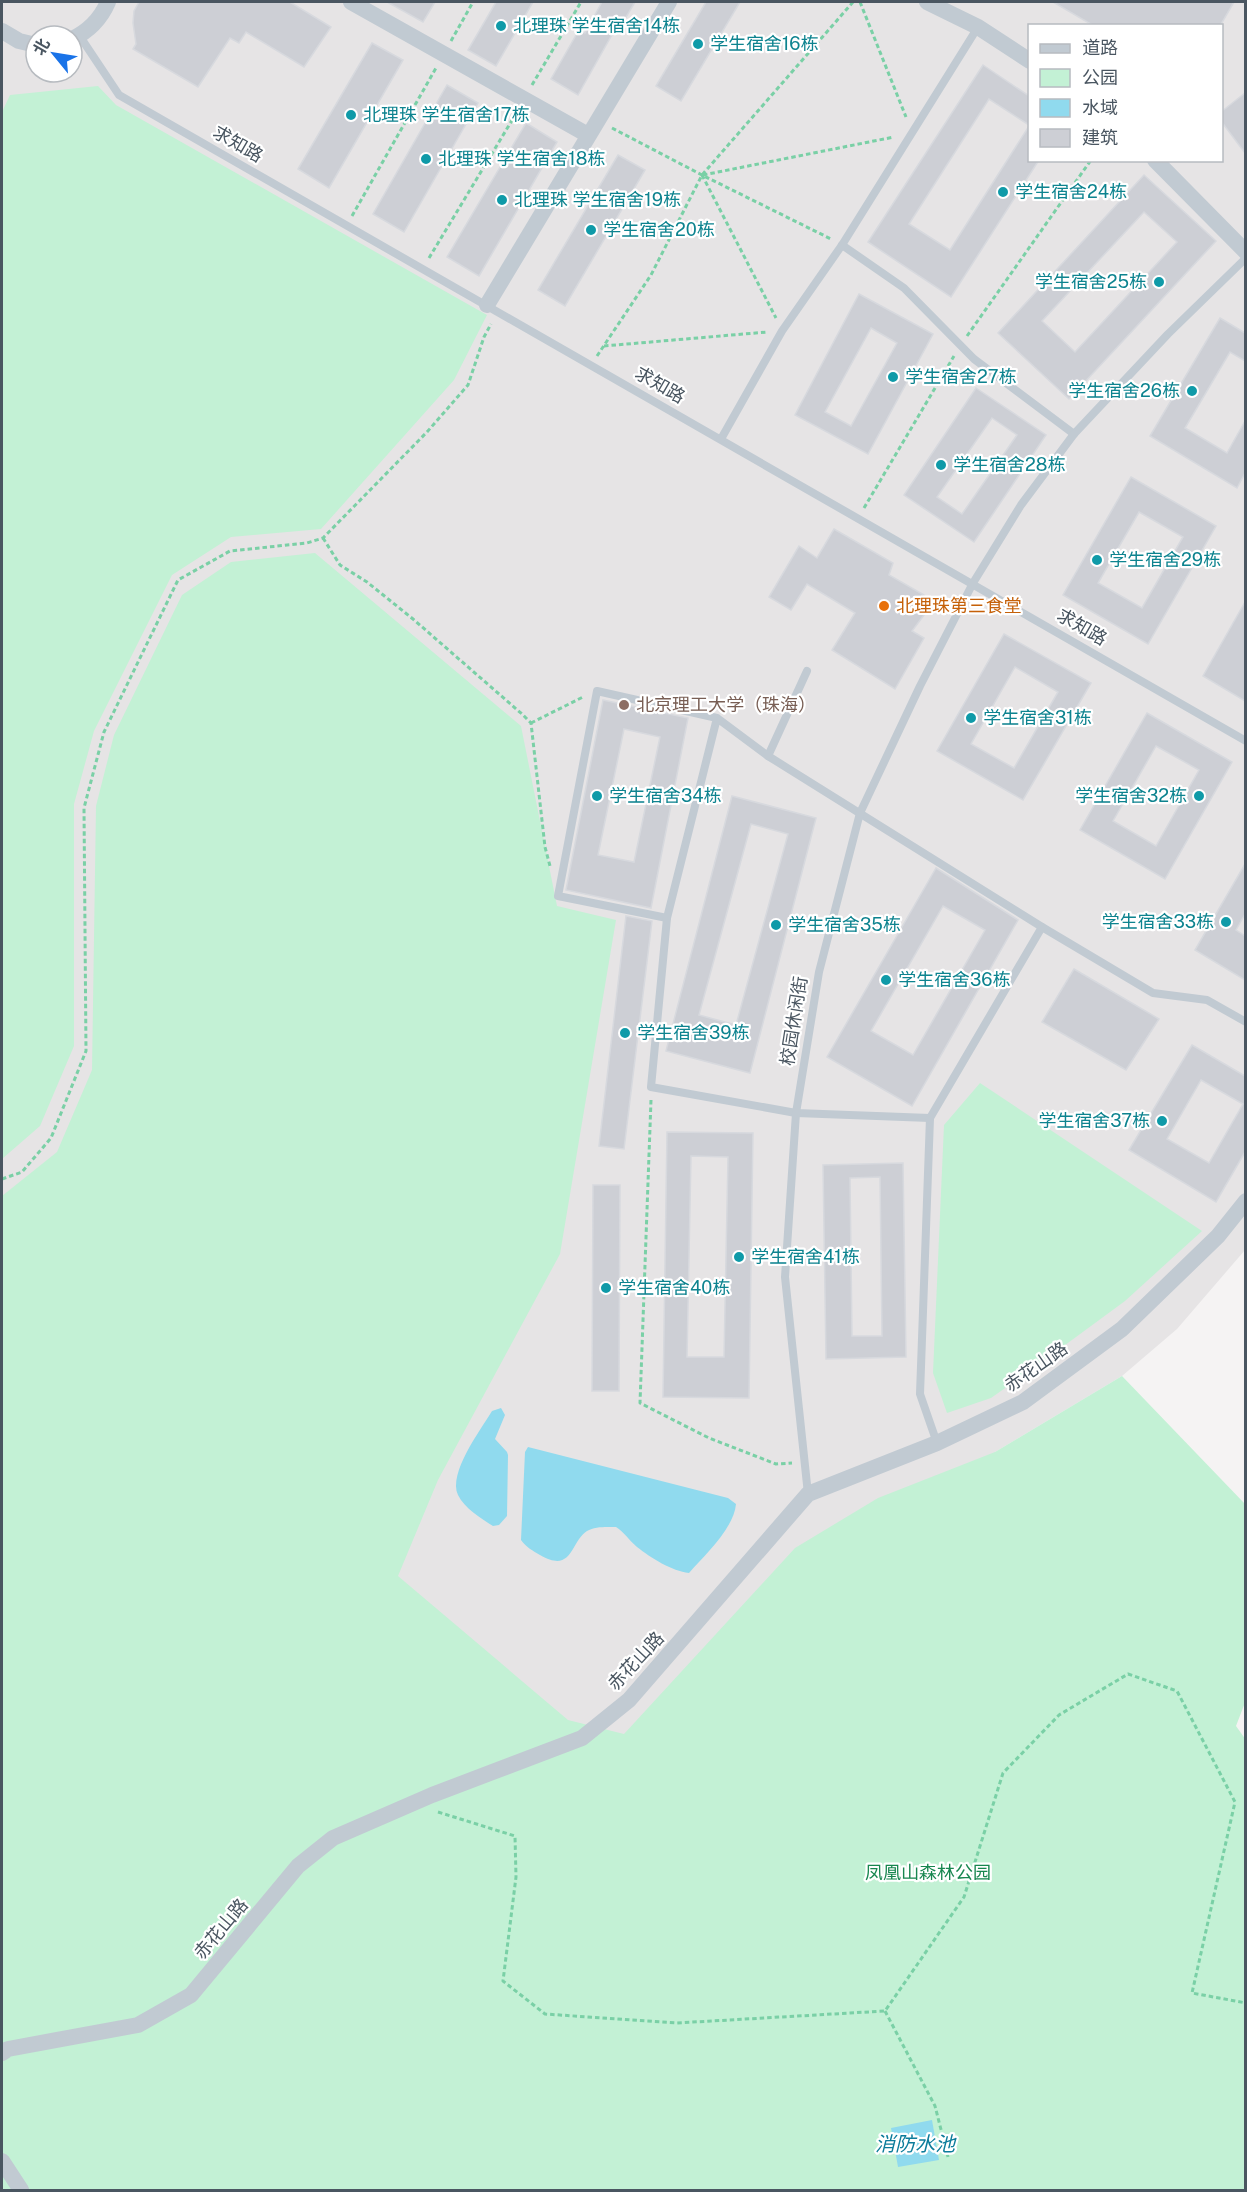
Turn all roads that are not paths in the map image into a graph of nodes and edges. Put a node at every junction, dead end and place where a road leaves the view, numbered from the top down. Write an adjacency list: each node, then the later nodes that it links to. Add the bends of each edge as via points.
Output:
1 (108, 2): 6 (street, via 104,12)
2 (351, 2): 11 (street)
3 (669, 2): 11 (street)
4 (927, 2): 5 (street)
5 (978, 27): 10 (street); 13 (lane)
6 (84, 31)
7 (3, 35): 8 (street)
8 (24, 42)
9 (84, 48): 16 (lane, 求知路, via 119,95)
10 (1028, 60)
11 (588, 135): 16 (street)
12 (1157, 162): 14 (street)
13 (842, 245): 17 (lane, via 904,288 974,358); 18 (lane, via 782,331)
14 (1245, 252)
15 (1245, 258): 17 (lane, 校园休闲街)
16 (492, 308): 18 (lane, 求知路)
17 (1074, 434): 19 (lane, 校园休闲街, via 1021,505)
18 (720, 439): 19 (lane, 求知路)
19 (973, 583): 22 (lane, 求知路); 24 (lane, 校园休闲街)
20 (807, 671): 23 (lane)
21 (717, 718): 23 (lane); 25 (lane); 25 (lane, via 597,691 558,896)
22 (1245, 741)
23 (768, 756): 24 (lane)
24 (860, 813): 26 (lane); 28 (lane, 校园休闲街, via 819,972)
25 (667, 918): 28 (lane, via 651,1087)
26 (1042, 927): 27 (lane, via 1153,993 1207,1000); 29 (lane)
27 (1245, 1022)
28 (796, 1113): 29 (lane); 32 (lane, 校园休闲街, via 785,1277)
29 (930, 1118): 31 (lane, via 920,1394)
30 (1245, 1201): 31 (street, 赤花山路, via 1218,1236 1122,1329 1023,1402)
31 (937, 1443): 32 (street, 赤花山路)
32 (808, 1494): 33 (street, 赤花山路, via 629,1700 582,1738 432,1795 333,1838 298,1866 191,1995 138,2025)
33 (2, 2053)
34 (2, 2161): 35 (street)
35 (21, 2190)

